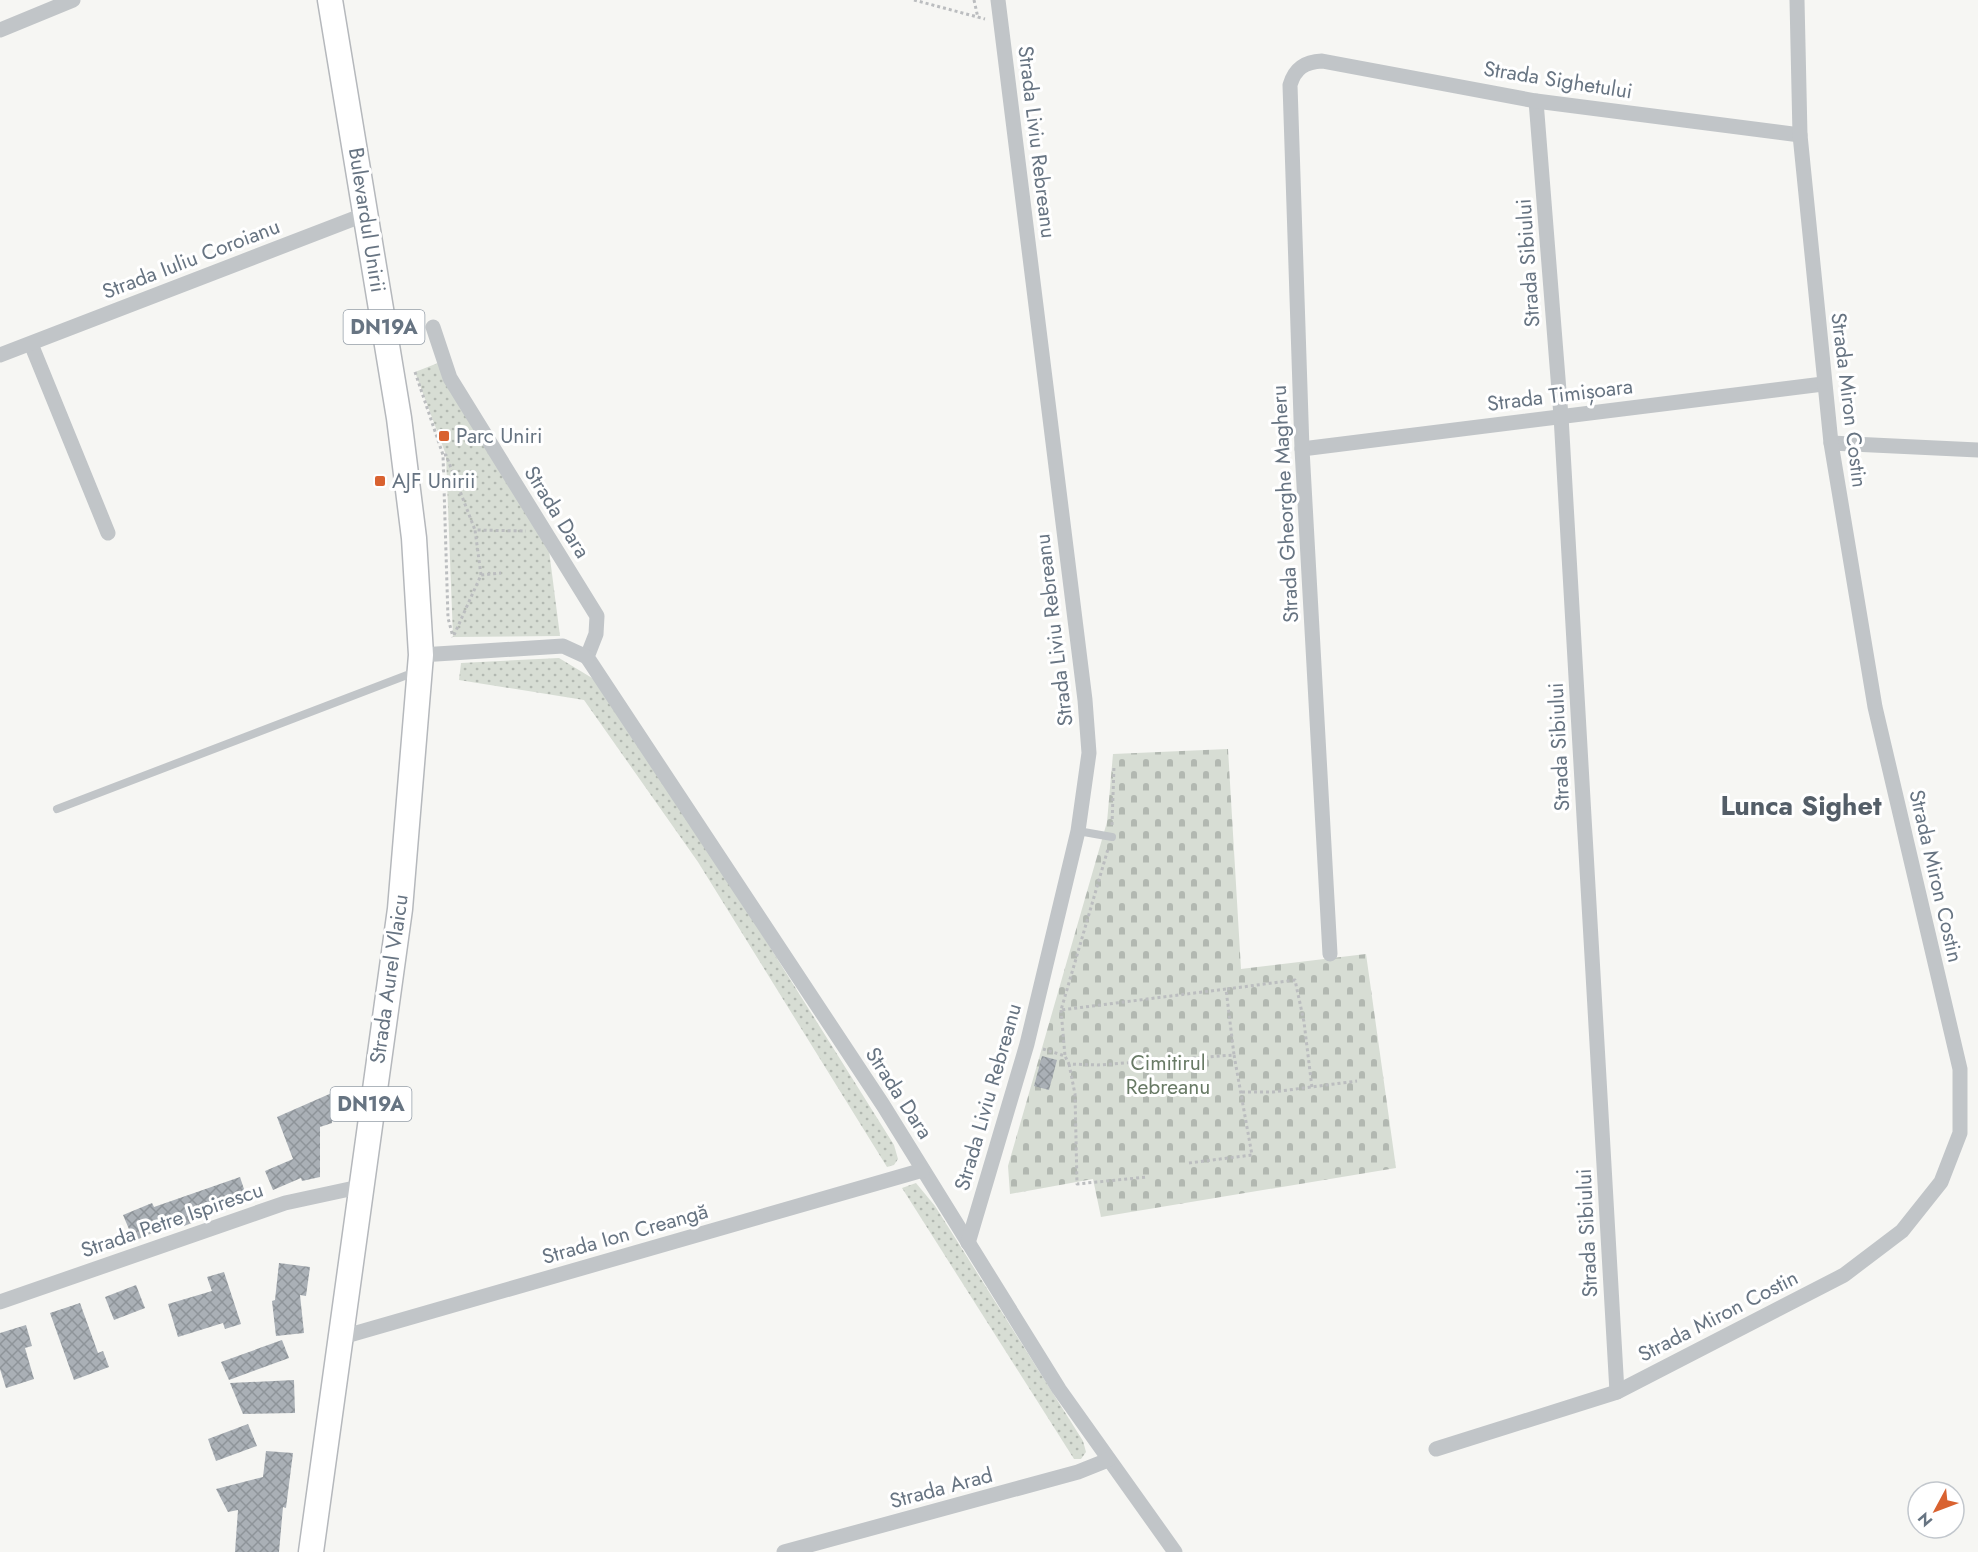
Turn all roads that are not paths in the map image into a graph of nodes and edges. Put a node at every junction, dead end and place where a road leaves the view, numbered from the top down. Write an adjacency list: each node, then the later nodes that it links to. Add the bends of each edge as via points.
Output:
1 (73, 0): 5 (street)
2 (330, 0): 9 (main road, Bulevardul Unirii / DN19A)
3 (998, 0): 22 (street, Strada Liviu Rebreanu, via 1085,700 1089,753)
4 (1797, 0): 8 (street, Strada Miron Costin)
5 (0, 30)
6 (1311, 62): 7 (street, Strada Sighetului); 16 (street, Strada Gheorghe Magheru, via 1294,74 1290,85)
7 (1536, 100): 8 (street, Strada Sighetului); 14 (street, Strada Sibiului)
8 (1800, 135): 13 (street, Strada Miron Costin)
9 (366, 214): 11 (street, Strada Iuliu Coroianu); 20 (main road, Bulevardul Unirii / DN19A, via 414,538)
10 (433, 327): 19 (street, Strada Dara, via 450,378 597,616 596,633)
11 (31, 344): 12 (street, Strada Iuliu Coroianu); 18 (street)
12 (0, 355)
13 (1823, 384): 14 (street, Strada Timișoara); 15 (street, Strada Miron Costin)
14 (1561, 416): 16 (street, Strada Timișoara); 30 (street, Strada Sibiului)
15 (1831, 443): 17 (street); 30 (street, Strada Miron Costin, via 1875,707 1959,1069 1960,1133 1941,1182 1902,1231 1844,1275)
16 (1302, 449): 24 (street, Strada Gheorghe Magheru)
17 (1978, 450)
18 (108, 533)
19 (587, 657): 20 (street, via 563,646); 25 (street, Strada Dara, via 760,915)
20 (420, 663): 21 (lane); 26 (main road, Strada Aurel Vlaicu / DN19A, via 400,909)
21 (57, 809)
22 (1078, 831): 23 (lane); 27 (street, Strada Liviu Rebreanu, via 1027,1044)
23 (1112, 837)
24 (1330, 954)
25 (923, 1170): 27 (street, Strada Dara); 29 (street, Strada Ion Creangă)
26 (359, 1187): 28 (street, Strada Petre Ispirescu, via 285,1203); 29 (main road, Strada Aurel Vlaicu / DN19A)
27 (969, 1243): 32 (street, Strada Dara)
28 (0, 1302)
29 (339, 1338): 33 (main road, Strada Aurel Vlaicu / DN19A)
30 (1617, 1392): 31 (street, Strada Miron Costin)
31 (1436, 1449)
32 (1108, 1460): 34 (street, Strada Arad, via 1078,1472); 35 (street, Strada Dara)
33 (311, 1552)
34 (784, 1552)
35 (1176, 1552)

